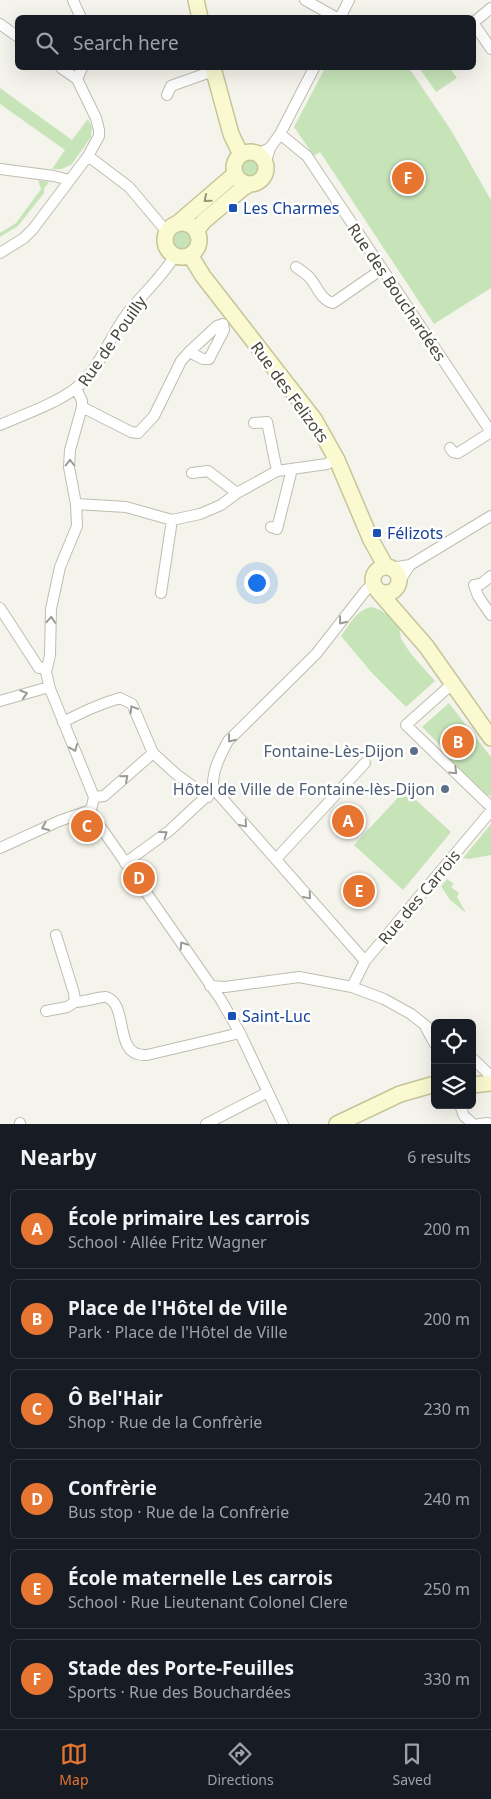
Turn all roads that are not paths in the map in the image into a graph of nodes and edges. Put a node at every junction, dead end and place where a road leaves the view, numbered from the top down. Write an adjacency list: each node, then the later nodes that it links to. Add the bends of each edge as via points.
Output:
1 (73, 0): 6 (street)
2 (196, 0): 7 (street)
3 (305, 0): 8 (street)
4 (349, 0): 9 (street)
5 (491, 8): 10 (street)
6 (80, 15)
7 (199, 15)
8 (332, 15)
9 (340, 15)
10 (476, 21)
11 (0, 24): 13 (street)
12 (476, 26): 14 (street)
13 (15, 35)
14 (491, 49)
15 (64, 70): 20 (street)
16 (81, 70): 20 (street)
17 (211, 70): 21 (street, via 171,86)
18 (213, 70): 23 (street, via 231,134)
19 (313, 70): 22 (street)
20 (77, 79): 25 (street, via 99,130)
21 (167, 95)
22 (280, 134): 24 (street); 35 (street, Rue des Bouchardées, via 307,156)
23 (241, 155): 24 (street, via 250,152); 27 (street, via 234,164)
24 (264, 155): 29 (street, via 266,168 263,177)
25 (88, 156): 28 (street); 30 (street, via 129,187)
26 (1, 170): 28 (street)
27 (235, 174): 29 (street, via 241,182); 30 (street, one-way to 30)
28 (69, 180): 32 (street, via 33,229)
29 (250, 184): 31 (street)
30 (173, 228): 31 (street, via 187,224); 33 (street, via 165,244 169,251)
31 (196, 231): 33 (street, via 199,242 196,250)
32 (0, 253)
33 (182, 255): 36 (street, Rue des Felizots, via 203,276); 38 (street, Rue de Pouilly, via 126,315 89,375)
34 (296, 267): 35 (street, via 309,276 324,298 332,303)
35 (382, 269): 42 (street, Rue des Bouchardées)
36 (228, 320): 37 (street); 37 (street, via 209,358); 44 (street, Rue des Felizots, via 314,420)
37 (189, 352): 39 (street, via 181,361 154,416 138,433)
38 (76, 388): 39 (street, Rue de Pouilly); 41 (street)
39 (82, 407): 49 (street, Rue de Pouilly, one-way to 39, via 69,467 70,450)
40 (254, 423): 46 (street, via 267,422)
41 (0, 425)
42 (491, 432): 43 (street, Rue des Bouchardées, via 458,453)
43 (450, 448)
44 (336, 458): 45 (street, via 327,464); 53 (street, Rue des Felizots)
45 (292, 469): 46 (street); 52 (street, via 278,529)
46 (277, 471): 48 (street)
47 (192, 473): 48 (street, via 208,471)
48 (237, 493): 51 (street, via 221,505 200,514)
49 (76, 504): 51 (street, via 126,507); 63 (street, Rue de Pouilly, one-way to 49, via 56,585 77,526)
50 (491, 516): 54 (street)
51 (172, 520): 59 (street)
52 (270, 527)
53 (371, 540): 55 (street, Rue des Felizots); 58 (street, Rue des Felizots, via 370,572)
54 (410, 564): 55 (street); 57 (street)
55 (389, 568): 57 (street, via 398,574); 58 (street, via 378,570)
56 (491, 576): 61 (street, via 474,585)
57 (398, 584): 58 (street, via 390,593 382,593); 62 (street)
58 (375, 585): 62 (street); 71 (street, one-way to 71, via 366,590 316,654 228,741 216,767)
59 (161, 592)
60 (0, 608): 63 (street, via 39,668)
61 (491, 616)
62 (405, 620): 64 (street)
63 (46, 668): 65 (street, Rue de Pouilly)
64 (452, 684): 68 (street); 73 (street, one-way to 73, via 406,725)
65 (49, 687): 66 (street, one-way to 65); 67 (street, Rue de Pouilly)
66 (0, 702)
67 (63, 722): 69 (street, one-way to 67, via 132,704 120,698 99,704); 72 (street, Rue de Pouilly, one-way to 72)
68 (491, 738)
69 (153, 753): 71 (street, via 176,774); 72 (street, one-way to 69, via 104,796)
70 (365, 763): 76 (street)
71 (210, 793): 76 (street, one-way to 76); 77 (street, one-way to 71, via 169,831)
72 (94, 797): 74 (street)
73 (491, 809): 79 (street, Rue des Carrois)
74 (91, 810): 75 (street, one-way to 75); 77 (street)
75 (0, 848)
76 (276, 859): 79 (street, one-way to 79)
77 (125, 863): 80 (street, one-way to 77)
78 (56, 935): 82 (street)
79 (365, 961): 81 (street, Rue des Carrois)
80 (210, 986): 81 (street, via 225,987 298,977); 85 (street)
81 (352, 987): 84 (street, via 384,999 411,1014)
82 (75, 1002): 83 (street); 85 (street, via 108,998 121,1019 127,1046 141,1055)
83 (46, 1011)
84 (430, 1030)
85 (240, 1033): 92 (street)
86 (476, 1062): 87 (street)
87 (491, 1075): 88 (street)
88 (476, 1077)
89 (491, 1084): 91 (street)
90 (431, 1085): 97 (street, via 400,1094)
91 (476, 1085)
92 (268, 1092): 95 (street); 96 (street)
93 (431, 1093): 98 (street)
94 (461, 1109): 99 (street)
95 (206, 1124)
96 (283, 1124)
97 (337, 1124)
98 (355, 1124)
99 (473, 1124)

